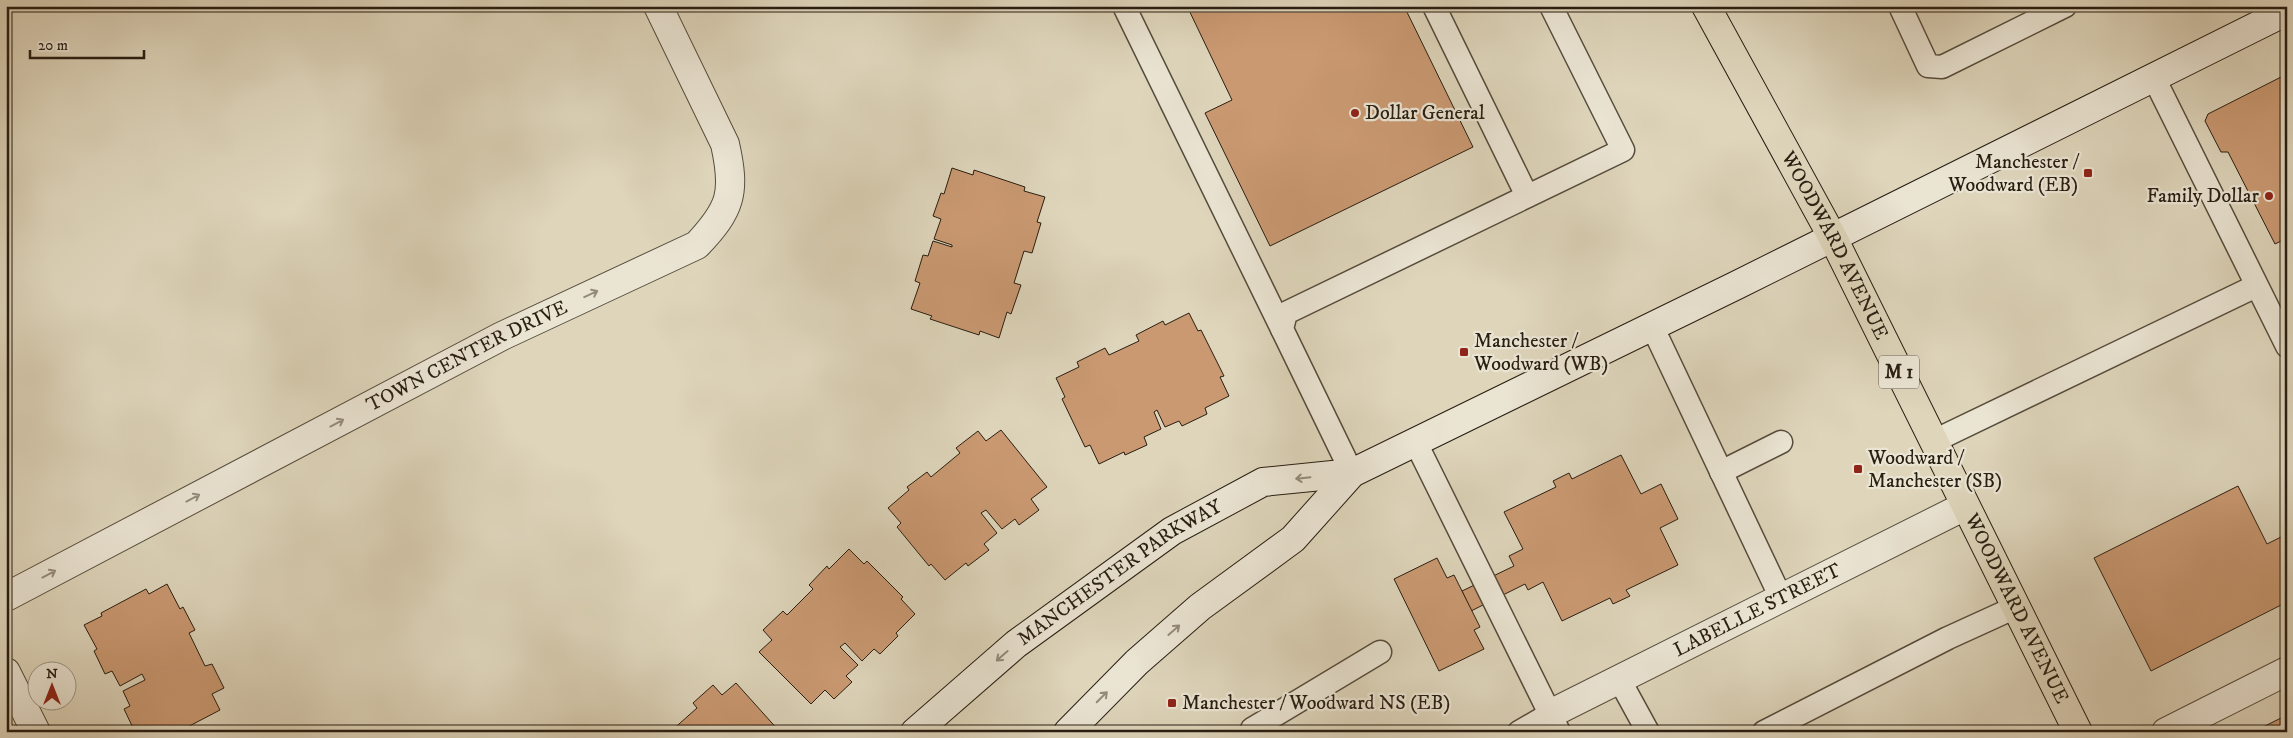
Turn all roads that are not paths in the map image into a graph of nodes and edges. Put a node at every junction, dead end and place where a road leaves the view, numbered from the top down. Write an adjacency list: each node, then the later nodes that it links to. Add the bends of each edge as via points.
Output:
1 (658, 6): 22 (street, TOWN CENTER DRIVE, one-way to 1, via 502,336 697,245 718,224 726,208 730,186 729,162 724,144)
2 (1124, 6): 14 (lane)
3 (1434, 6): 10 (lane)
4 (1551, 6): 10 (lane, via 1623,150)
5 (1706, 6): 11 (main road, WOODWARD AVENUE / M 1)
6 (1900, 6): 7 (lane, via 1928,66 1942,67)
7 (2064, 6)
8 (2287, 11): 9 (street, MANCHESTER PARKWAY)
9 (2154, 78): 11 (street, MANCHESTER PARKWAY); 12 (lane)
10 (1527, 196): 14 (lane, via 1286,313)
11 (1833, 238): 13 (street, MANCHESTER PARKWAY); 17 (main road, WOODWARD AVENUE / M 1)
12 (2256, 286): 15 (lane); 17 (lane)
13 (1652, 326): 16 (street, MANCHESTER PARKWAY); 19 (lane)
14 (1282, 329): 20 (lane)
15 (2287, 346)
16 (1415, 441): 20 (street, MANCHESTER PARKWAY); 29 (lane)
17 (1934, 441): 21 (main road, WOODWARD AVENUE / M 1)
18 (1781, 442): 19 (lane)
19 (1721, 472): 23 (lane)
20 (1352, 473): 31 (street, MANCHESTER PARKWAY, one-way to 31, via 1263,482 1172,531 1016,644); 32 (street, MANCHESTER PARKWAY, one-way to 20, via 1137,662 1193,614 1293,539)
21 (1965, 506): 23 (street, LABELLE STREET); 24 (main road, WOODWARD AVENUE / M 1)
22 (6, 597)
23 (1781, 598): 28 (street, LABELLE STREET)
24 (2016, 607): 36 (lane); 37 (main road, WOODWARD AVENUE / M 1)
25 (1380, 652): 33 (lane, via 1252,729)
26 (2287, 671): 38 (street)
27 (6, 672): 30 (street)
28 (1620, 680): 29 (street, LABELLE STREET); 35 (lane)
29 (1555, 723): 34 (lane)
30 (36, 732)
31 (915, 732)
32 (1068, 732)
33 (1253, 732)
34 (1519, 732)
35 (1648, 732)
36 (1764, 732)
37 (2078, 732)
38 (2166, 732)

